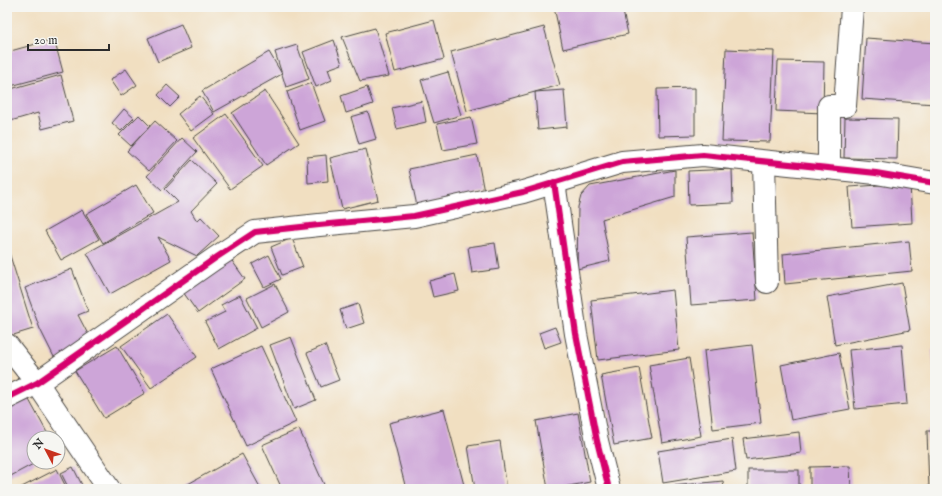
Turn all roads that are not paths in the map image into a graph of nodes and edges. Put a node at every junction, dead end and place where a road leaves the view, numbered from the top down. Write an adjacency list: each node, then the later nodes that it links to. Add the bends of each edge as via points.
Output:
1 (852, 7): 3 (street, via 845,106 829,106)
2 (764, 162): 3 (street); 4 (street, via 703,155 622,162); 6 (street)
3 (829, 168): 5 (street)
4 (554, 182): 8 (street, via 523,192 414,216 256,232); 11 (street, via 576,334)
5 (935, 183)
6 (766, 282)
7 (7, 345): 8 (street)
8 (37, 383): 9 (street); 10 (street)
9 (7, 398)
10 (109, 489)
11 (609, 489)

